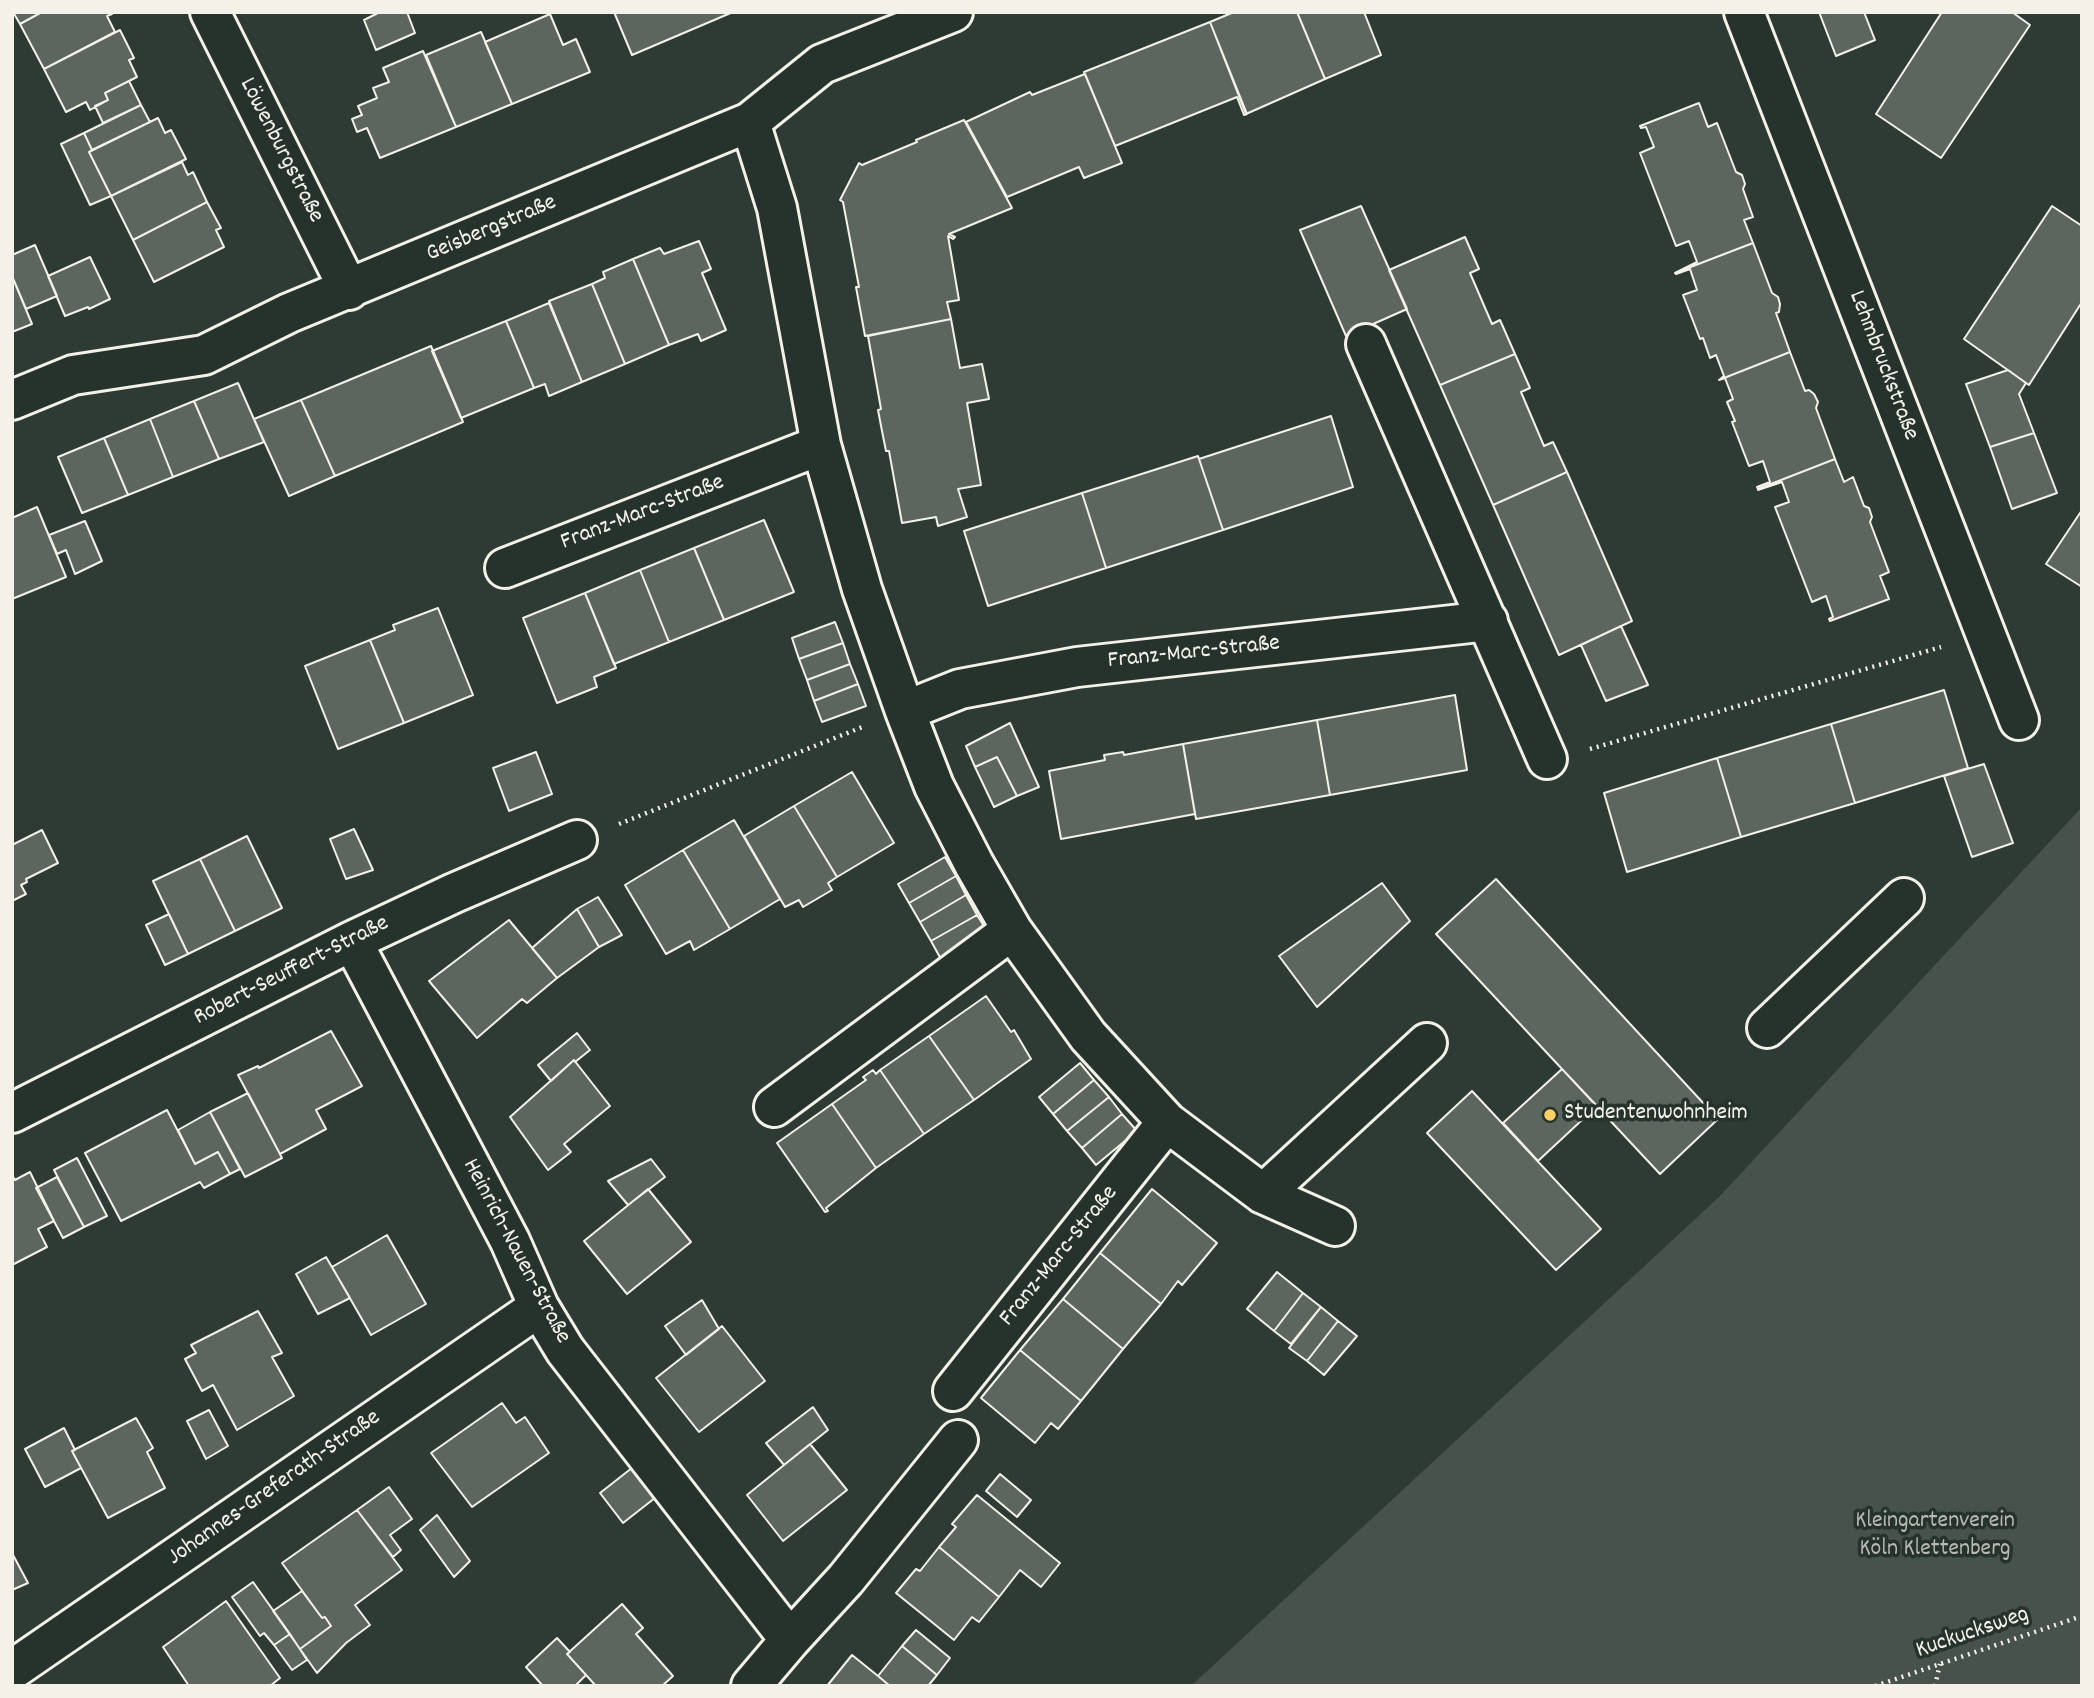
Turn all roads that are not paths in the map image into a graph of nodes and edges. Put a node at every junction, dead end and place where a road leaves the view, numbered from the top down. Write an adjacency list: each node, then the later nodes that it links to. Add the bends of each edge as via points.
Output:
1 (210, 12): 5 (street, Löwenburgstraße)
2 (953, 12): 4 (street, Geisbergstraße, via 822,64)
3 (1744, 12): 12 (street, Lehmbruckstraße)
4 (750, 122): 5 (street, Geisbergstraße); 8 (street, via 777,208)
5 (349, 290): 7 (street, Geisbergstraße, via 289,313 204,355 73,375)
6 (1366, 344): 10 (street)
7 (12, 400)
8 (821, 445): 9 (street, Franz-Marc-Straße); 11 (street, via 862,589)
9 (505, 568)
10 (1488, 621): 11 (street, Franz-Marc-Straße, via 1077,667 960,689); 13 (street)
11 (905, 711): 16 (street, via 934,786)
12 (2019, 720)
13 (1547, 759)
14 (577, 841): 17 (street, Robert-Seuffert-Straße)
15 (1904, 898): 18 (street)
16 (1012, 930): 20 (street); 22 (street, via 1088,1036)
17 (352, 941): 21 (street, Robert-Seuffert-Straße); 25 (street, Heinrich-Nauen-Straße, via 510,1241)
18 (1767, 1028)
19 (1427, 1043): 23 (street)
20 (774, 1107)
21 (12, 1113)
22 (1167, 1122): 23 (street); 26 (street, Franz-Marc-Straße)
23 (1263, 1194): 24 (street)
24 (1335, 1226)
25 (539, 1307): 28 (street, Heinrich-Nauen-Straße, via 565,1350); 29 (street, Johannes-Greferath-Straße)
26 (953, 1391)
27 (958, 1440): 28 (street, via 846,1579)
28 (790, 1640): 30 (street)
29 (12, 1670)
30 (751, 1686)

